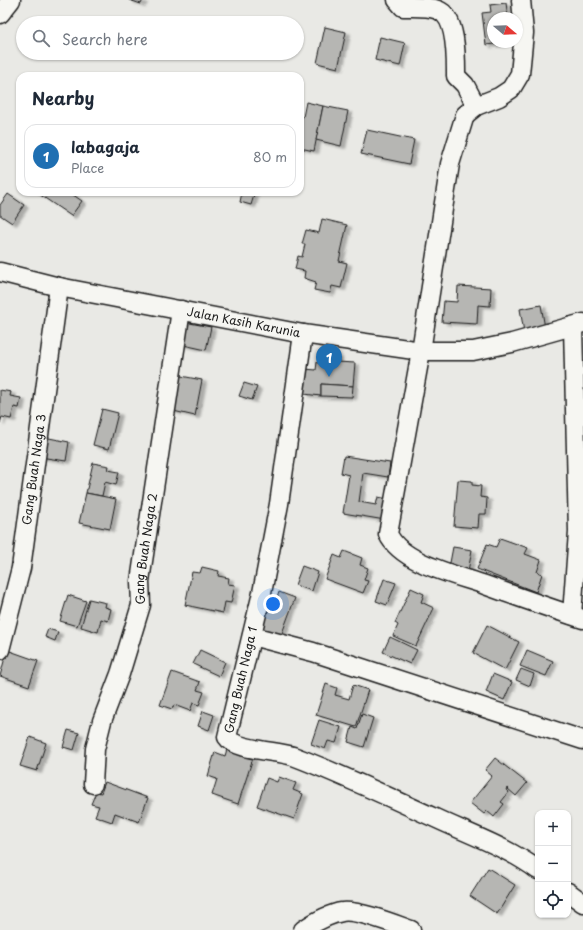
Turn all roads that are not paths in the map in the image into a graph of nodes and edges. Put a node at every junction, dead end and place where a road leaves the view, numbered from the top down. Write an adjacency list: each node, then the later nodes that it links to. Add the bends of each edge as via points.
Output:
1 (11, 0): 4 (street)
2 (397, 0): 5 (street, via 403,7 439,10 446,16 457,53 456,76)
3 (521, 0): 5 (street, via 524,33 520,74 511,89)
4 (0, 14)
5 (476, 106): 11 (street, via 465,115 450,164)
6 (0, 272): 7 (street, Jalan Kasih Karunia)
7 (59, 286): 8 (street, Jalan Kasih Karunia); 14 (street, Gang Buah Naga 3, via 21,568)
8 (181, 310): 10 (street, Jalan Kasih Karunia); 16 (street, Gang Buah Naga 2, via 142,566 141,605 102,721 95,748)
9 (578, 325): 11 (street, Jalan Kasih Karunia, via 473,351); 12 (street)
10 (303, 334): 11 (street, Jalan Kasih Karunia); 13 (street, Gang Buah Naga 1, via 279,504)
11 (421, 351): 12 (street, via 389,527 388,534 392,541 409,555 434,568)
12 (577, 617)
13 (252, 636): 15 (street, via 313,652); 17 (street, Gang Buah Naga 1, via 228,730 229,741 245,747 291,756 327,769 502,849)
14 (0, 650)
15 (583, 740)
16 (93, 784)
17 (535, 868)
18 (571, 894): 19 (street)
19 (583, 903)
20 (303, 930): 21 (street, via 316,921 344,911 380,919)
21 (411, 930)

